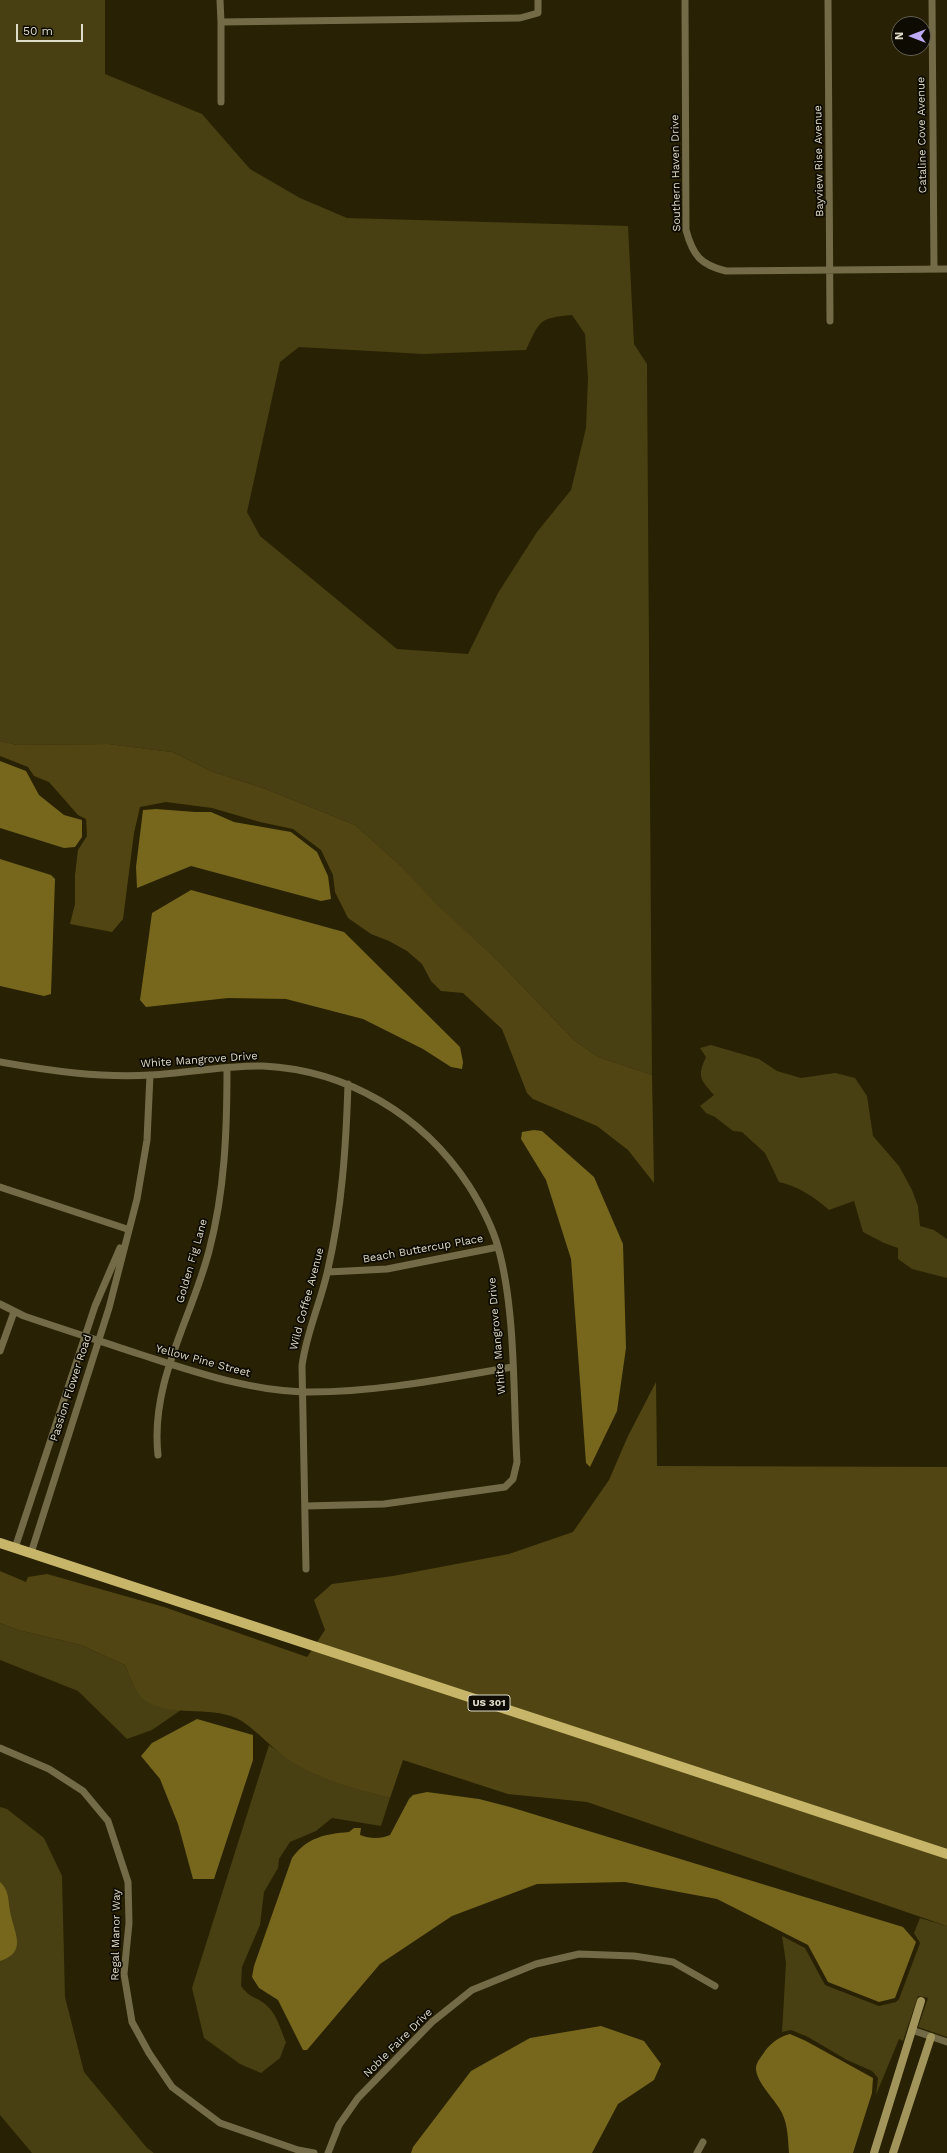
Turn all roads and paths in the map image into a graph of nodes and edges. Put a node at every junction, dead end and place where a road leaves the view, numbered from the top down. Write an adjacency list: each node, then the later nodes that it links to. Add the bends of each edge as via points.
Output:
1 (220, 0): 6 (street)
2 (538, 0): 6 (street, via 538,13 520,18)
3 (685, 0): 9 (street, Southern Haven Drive, via 686,230 690,245 699,259 712,267 726,271)
4 (828, 0): 9 (street, Bayview Rise Avenue)
5 (932, 0): 10 (street, Cataline Cove Avenue)
6 (221, 22): 7 (street)
7 (221, 102)
8 (947, 269): 10 (street, Southern Haven Drive)
9 (831, 270): 10 (street, Southern Haven Drive); 11 (street, Bayview Rise Avenue)
10 (934, 270)
11 (830, 321)
12 (0, 1062): 14 (street, White Mangrove Drive, via 74,1073)
13 (227, 1068): 14 (street, White Mangrove Drive); 15 (street, White Mangrove Drive, via 279,1067 316,1074); 25 (street, Golden Fig Lane, via 226,1150 217,1215 204,1271)
14 (150, 1075): 17 (street, Passion Flower Road, via 145,1158)
15 (348, 1084): 18 (street, White Mangrove Drive, via 400,1113 435,1143 477,1199); 19 (street, Wild Coffee Avenue, via 344,1179)
16 (0, 1187): 17 (street)
17 (127, 1229): 22 (street, Passion Flower Road); 23 (street, Passion Flower Road, via 109,1308)
18 (498, 1247): 19 (street, Beach Buttercup Place, via 387,1269); 26 (street, White Mangrove Drive, via 506,1283)
19 (328, 1272): 27 (street, Wild Coffee Avenue, via 305,1348)
20 (0, 1304): 21 (street, Yellow Pine Street)
21 (14, 1312): 22 (street, Yellow Pine Street); 24 (street)
22 (85, 1336): 23 (street, Yellow Pine Street); 31 (street, Passion Flower Road)
23 (98, 1340): 25 (street, Yellow Pine Street); 32 (street, Passion Flower Road)
24 (0, 1351)
25 (170, 1364): 27 (street, Yellow Pine Street, via 232,1382); 28 (street, Golden Fig Lane, via 156,1422)
26 (512, 1367): 27 (street, Yellow Pine Street, via 404,1385); 29 (street, White Mangrove Drive, via 517,1462 513,1479 505,1487 384,1504)
27 (302, 1392): 29 (street, Wild Coffee Avenue)
28 (158, 1455)
29 (305, 1506): 33 (street, Wild Coffee Avenue)
30 (0, 1543): 31 (main road, US 301)
31 (15, 1548): 32 (main road, US 301)
32 (30, 1553): 35 (main road, US 301)
33 (306, 1569)
34 (0, 1748): 42 (street, Regal Manor Way, via 49,1769 83,1791 108,1821 128,1882 129,1923 124,1974 132,2022 172,2087 220,2123 298,2150)
35 (947, 1854)
36 (715, 1986): 43 (street, Noble Faire Drive, via 673,1962 634,1956 579,1954 536,1964 472,1990 432,2022 358,2098 339,2125)
37 (922, 2001): 38 (street)
38 (912, 2030): 39 (street); 45 (street)
39 (931, 2036): 40 (street); 46 (street)
40 (947, 2042)
41 (703, 2142): 44 (street)
42 (314, 2153)
43 (328, 2153)
44 (697, 2153)
45 (874, 2153)
46 (894, 2153)

